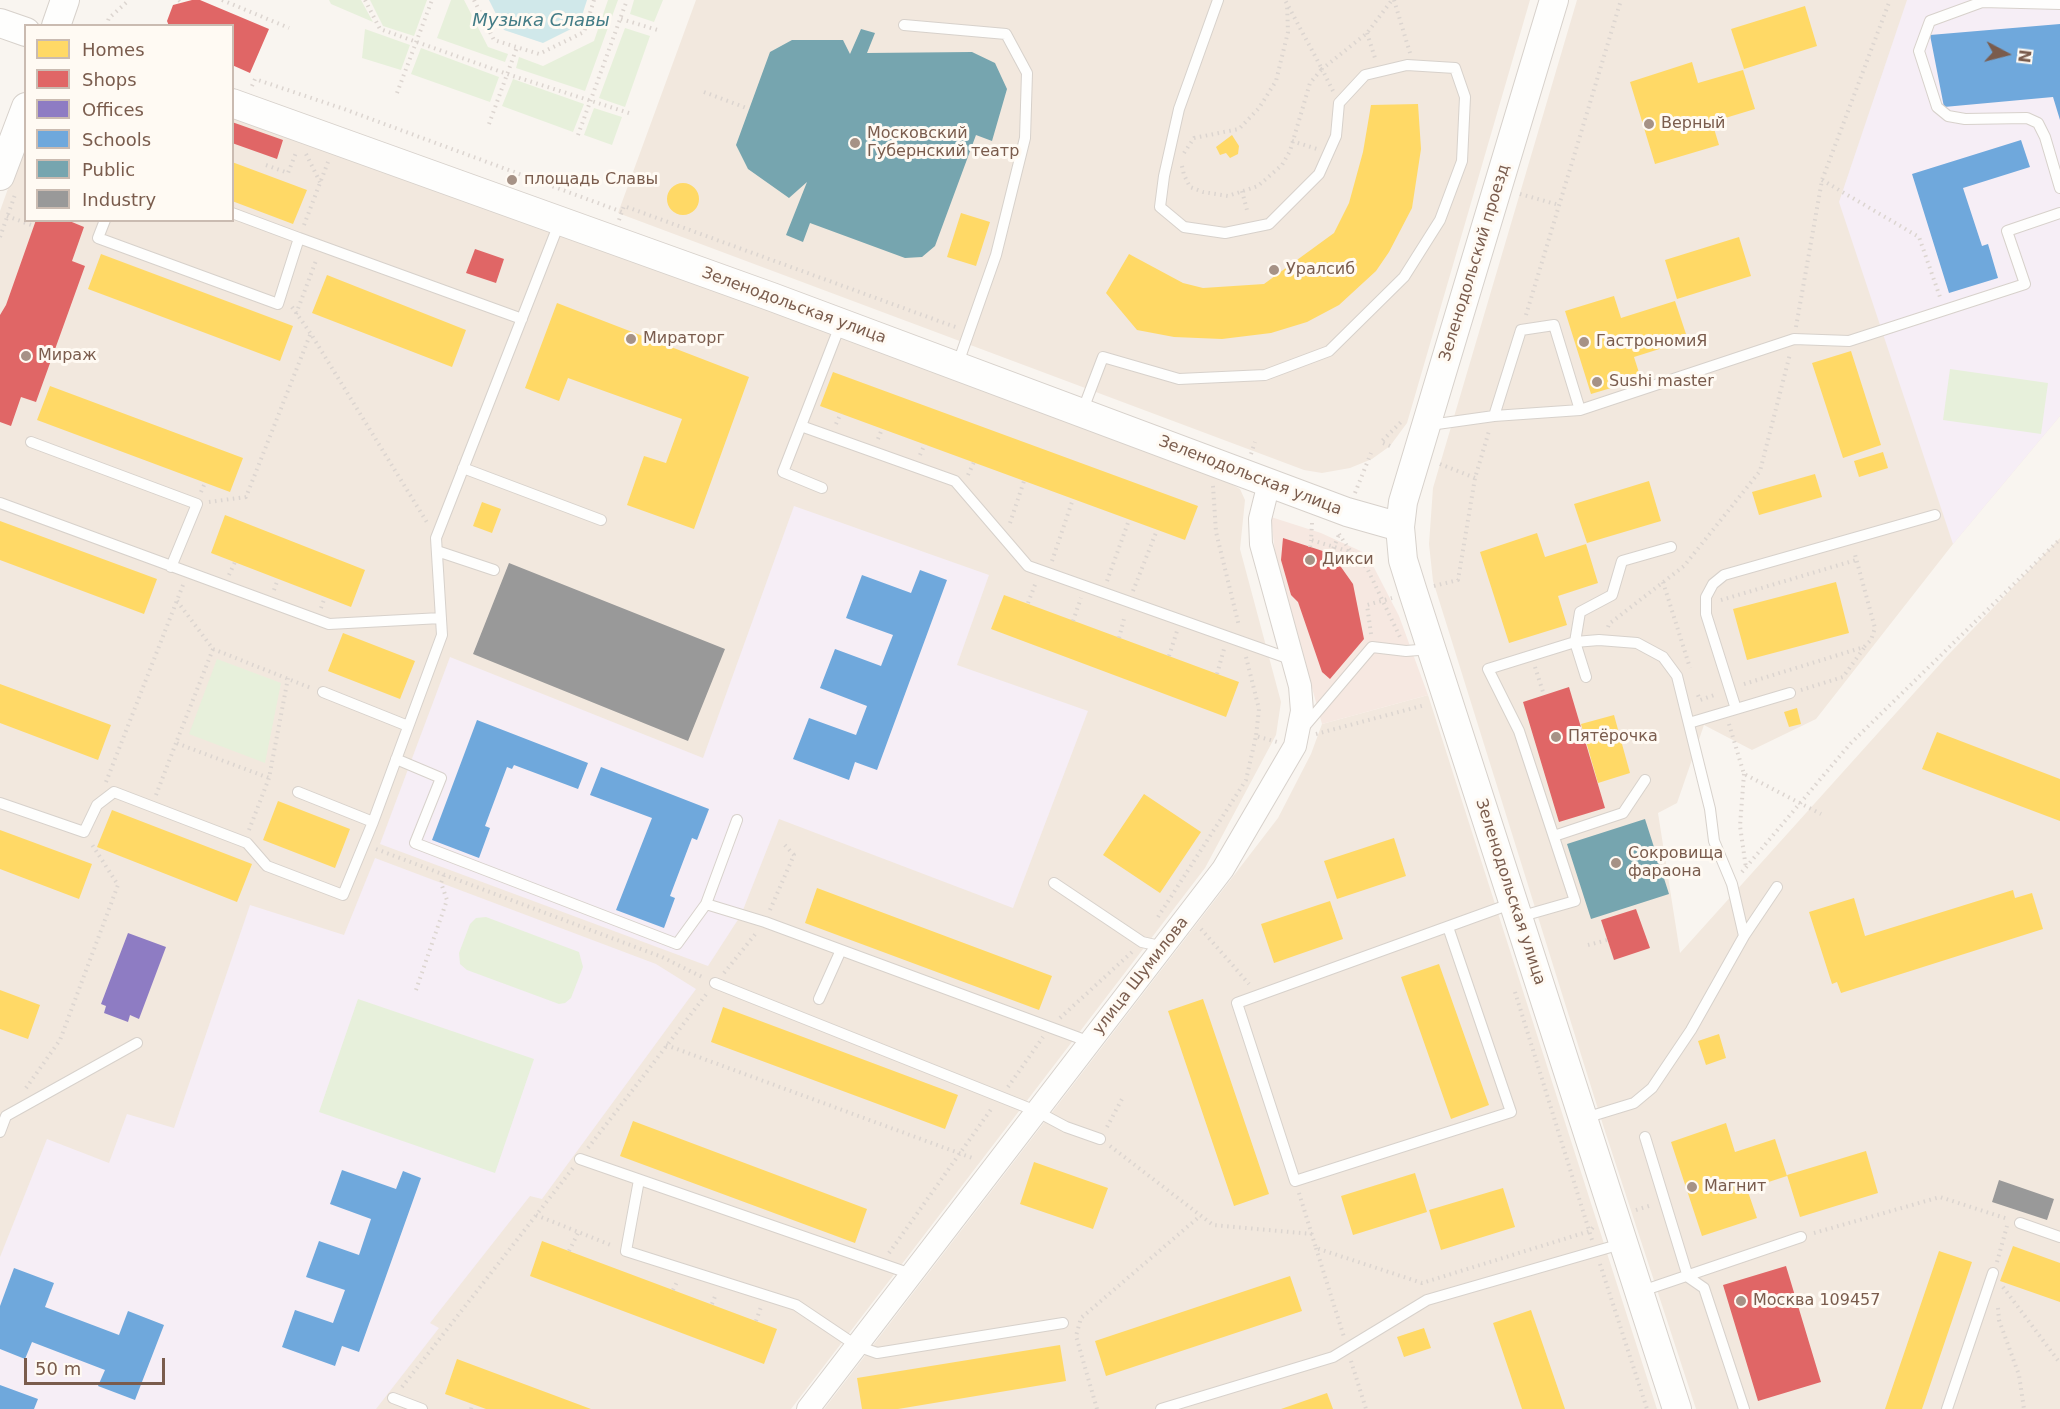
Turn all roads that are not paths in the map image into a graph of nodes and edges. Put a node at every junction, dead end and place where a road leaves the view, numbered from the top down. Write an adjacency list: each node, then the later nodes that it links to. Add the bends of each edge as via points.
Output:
1 (65, 0): 6 (street)
2 (1218, 0): 22 (lane, via 1179,109 1164,176 1160,207 1184,227 1225,233 1269,224 1319,174 1336,136 1339,103 1365,75 1413,66 1455,68 1465,97 1462,161 1440,220 1404,277 1329,351 1265,375 1179,379 1102,357)
3 (1554, 0): 24 (street, Зеленодольский проезд)
4 (2060, 4): 12 (lane, via 1982,2 1930,21 1919,51 1937,107 1948,116 2027,118 2038,123 2046,136)
5 (0, 23): 8 (street)
6 (57, 24)
7 (904, 25): 20 (lane, via 1006,34 1027,73 1025,138 996,255)
8 (24, 31)
9 (234, 104): 15 (street, Зеленодольская улица)
10 (24, 116): 11 (street)
11 (9, 180)
12 (2060, 188)
13 (2060, 213): 21 (lane, via 2007,231 2025,284 1849,340 1794,339)
14 (234, 214): 17 (lane)
15 (560, 221): 18 (lane); 19 (street, Зеленодольская улица)
16 (104, 222): 17 (lane, via 98,238 278,304)
17 (299, 238): 18 (lane)
18 (522, 319): 27 (lane)
19 (841, 323): 20 (street, Зеленодольская улица); 25 (lane)
20 (957, 366): 22 (street, Зеленодольская улица)
21 (1580, 410): 23 (lane); 23 (lane, via 1554,325 1521,330)
22 (1082, 412): 28 (street, Зеленодольская улица)
23 (1494, 416): 24 (lane)
24 (1427, 425): 33 (street, Зеленодольский проезд, via 1403,502)
25 (801, 426): 29 (lane, via 783,472); 41 (lane, via 955,481 1028,566)
26 (31, 442): 36 (lane, via 197,504)
27 (464, 468): 32 (lane); 35 (lane, via 436,538)
28 (1269, 483): 33 (street, Зеленодольская улица); 41 (street, улица Шумилова, via 1260,519 1261,544)
29 (822, 488)
30 (0, 503): 36 (lane)
31 (1935, 515): 45 (lane, via 1724,575 1713,585 1706,597 1706,614 1730,690)
32 (601, 520)
33 (1400, 527): 40 (street, Зеленодольская улица)
34 (1671, 547): 39 (lane, via 1622,561 1612,595 1580,612)
35 (437, 551): 37 (lane); 38 (lane)
36 (171, 567): 38 (lane, via 329,624)
37 (494, 570)
38 (441, 618): 47 (lane, via 442,635)
39 (1575, 642): 42 (lane); 46 (lane, via 1637,643 1663,657 1677,676); 55 (lane, via 1488,669 1519,731)
40 (1419, 650): 48 (lane, via 1372,647); 59 (street, Зеленодольская улица)
41 (1294, 660): 48 (street, улица Шумилова, via 1302,711)
42 (1586, 677)
43 (323, 692): 47 (lane)
44 (1790, 693): 45 (lane)
45 (1731, 710): 46 (lane)
46 (1689, 723): 61 (lane, via 1714,841 1732,884)
47 (408, 726): 49 (lane)
48 (1300, 736): 62 (street, улица Шумилова, via 1223,870)
49 (396, 759): 54 (lane); 58 (lane, via 441,778 415,843 677,944)
50 (1645, 780): 55 (lane, via 1623,813)
51 (298, 792): 54 (lane)
52 (0, 803): 54 (lane, via 84,832 97,805 114,792 245,842 267,866 343,895)
53 (737, 819): 58 (lane)
54 (373, 822)
55 (1554, 836): 59 (lane, via 1575,902)
56 (1054, 883): 62 (lane, via 1142,942)
57 (1777, 888): 61 (lane)
58 (706, 904): 63 (lane)
59 (1516, 910): 60 (lane); 70 (street, Зеленодольская улица)
60 (1448, 927): 60 (lane, via 1511,1112 1295,1181 1237,1003)
61 (1744, 936): 70 (lane, via 1691,1030 1652,1088 1634,1103)
62 (1164, 947): 66 (street, улица Шумилова)
63 (841, 950): 65 (lane); 66 (lane)
64 (715, 983): 68 (lane)
65 (819, 999)
66 (1090, 1042): 68 (street, улица Шумилова)
67 (137, 1043): 69 (lane)
68 (1036, 1111): 73 (lane); 80 (street, улица Шумилова)
69 (3, 1115): 71 (lane)
70 (1583, 1119): 79 (street, Зеленодольская улица)
71 (0, 1132)
72 (1645, 1137): 82 (lane)
73 (1100, 1139)
74 (580, 1159): 75 (lane)
75 (639, 1180): 80 (lane); 85 (lane, via 626,1251 796,1305)
76 (2020, 1223): 78 (lane)
77 (1801, 1237): 82 (lane)
78 (2060, 1237)
79 (1623, 1243): 83 (street, Зеленодольская улица); 89 (lane, via 1427,1300 1333,1357)
80 (911, 1274): 85 (street, улица Шумилова)
81 (1994, 1274): 92 (lane)
82 (1688, 1277): 83 (lane); 91 (lane, via 1704,1288)
83 (1639, 1292): 90 (street, Зеленодольская улица)
84 (1063, 1323): 85 (lane, via 877,1353)
85 (857, 1346): 88 (street, улица Шумилова)
86 (393, 1398): 87 (lane)
87 (422, 1409)
88 (808, 1409)
89 (1161, 1409)
90 (1677, 1409)
91 (1744, 1409)
92 (1947, 1409)

